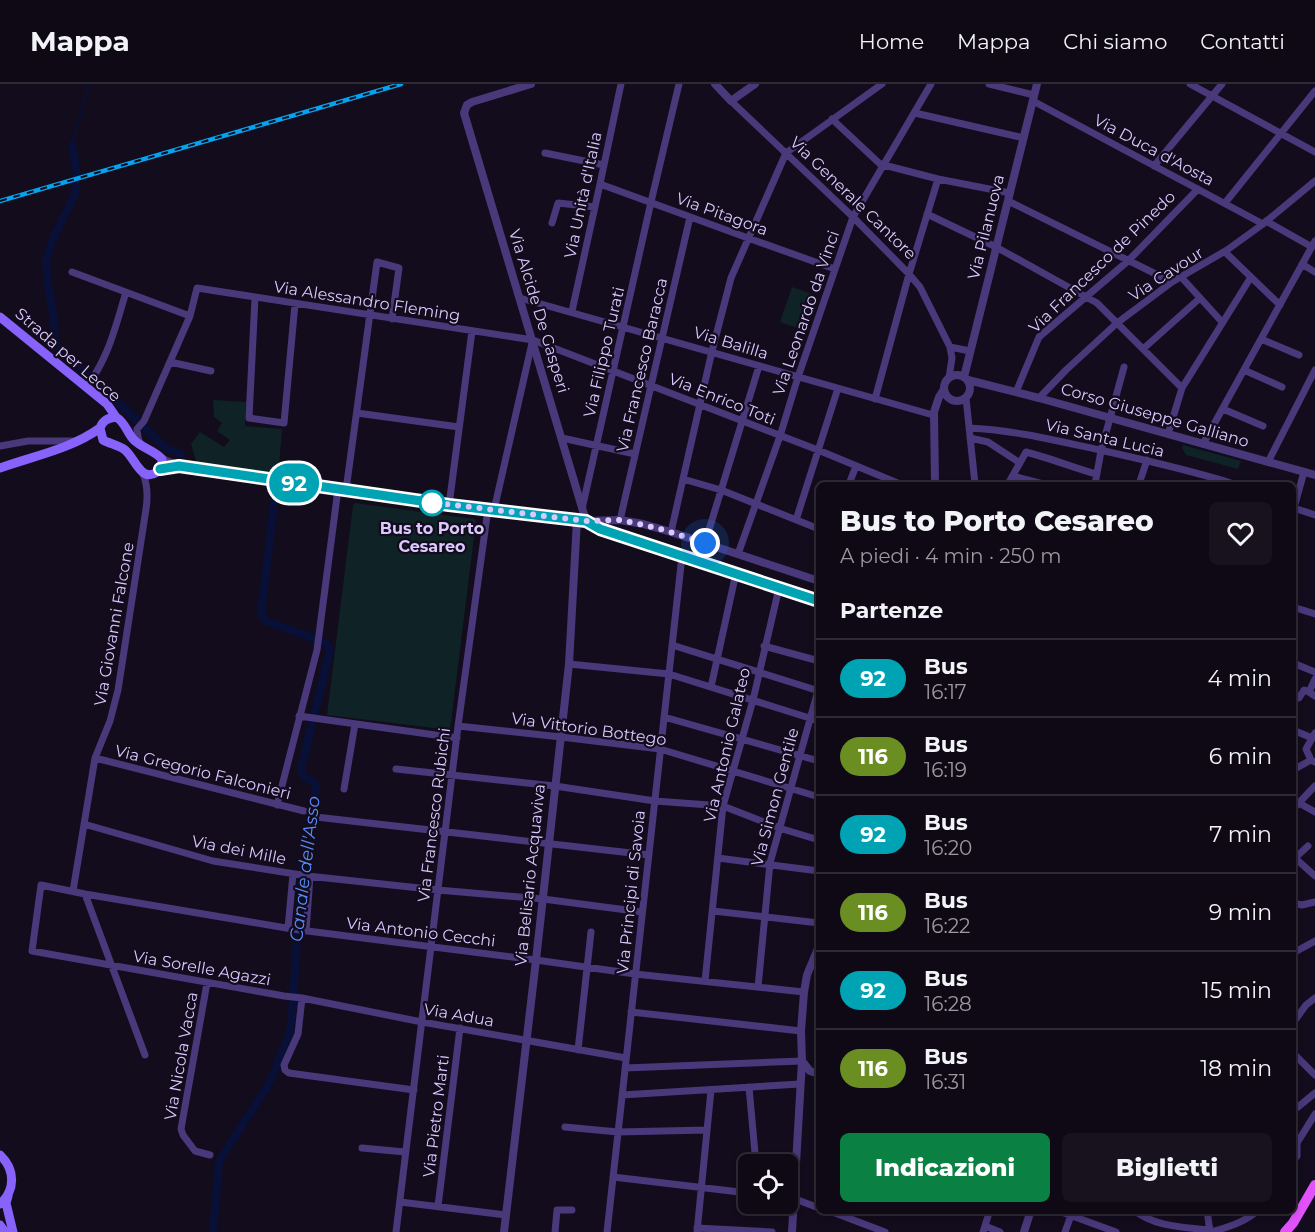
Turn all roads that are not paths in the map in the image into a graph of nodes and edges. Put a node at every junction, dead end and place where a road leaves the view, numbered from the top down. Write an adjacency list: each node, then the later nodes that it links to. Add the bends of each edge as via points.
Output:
1 (531, 84): 55 (street, Via Alcide De Gasperi, via 472,102 465,109)
2 (621, 84): 23 (street, Via Unità d'Italia)
3 (679, 84): 31 (street, Via Filippo Turati)
4 (715, 84): 15 (street, Via Generale Cantore)
5 (755, 84): 15 (street)
6 (882, 84): 17 (street)
7 (931, 84): 16 (street, Via Leonardo da Vinci)
8 (988, 84): 14 (street, Via Duca d'Aosta)
9 (1037, 84): 14 (street, Via Pilanuova)
10 (1190, 84): 13 (street)
11 (1222, 84): 13 (street)
12 (1315, 92): 18 (street)
13 (1212, 96): 18 (street); 25 (street)
14 (1034, 98): 19 (street, Via Pilanuova); 25 (street, Via Duca d'Aosta)
15 (731, 101): 22 (street, Via Generale Cantore)
16 (915, 113): 19 (street); 24 (street, Via Leonardo da Vinci)
17 (832, 119): 22 (street); 24 (street)
18 (1281, 133): 20 (street); 32 (street)
19 (1024, 138): 30 (street, Via Pilanuova)
20 (1315, 152)
21 (545, 153): 23 (street)
22 (786, 153): 36 (street, Via Generale Cantore); 39 (street)
23 (604, 165): 28 (street, Via Unità d'Italia)
24 (884, 165): 26 (street); 36 (street, Via Leonardo da Vinci)
25 (1154, 165): 29 (street, Via Duca d'Aosta)
26 (938, 178): 30 (street); 34 (street)
27 (1315, 181): 37 (street, Via Cavour)
28 (600, 184): 31 (street, Via Pitagora); 33 (street, Via Unità d'Italia)
29 (1198, 189): 32 (street, Via Duca d'Aosta); 43 (street, Via Francesco de Pinedo)
30 (1009, 197): 41 (street, Via Pilanuova); 43 (street)
31 (651, 202): 35 (street, Via Pitagora); 66 (street, Via Filippo Turati)
32 (1225, 203): 37 (street, Via Duca d'Aosta)
33 (595, 207): 38 (street, via 558,203); 59 (street, Via Unità d'Italia)
34 (927, 214): 41 (street); 48 (street)
35 (690, 216): 39 (street, Via Pitagora); 68 (street, Via Francesco Baracca)
36 (853, 217): 45 (street, Via Leonardo da Vinci); 48 (street, Via Generale Cantore)
37 (1264, 222): 40 (street, Via Duca d'Aosta); 42 (street, Via Cavour)
38 (552, 223)
39 (748, 238): 45 (street, Via Pitagora); 73 (street, via 731,278)
40 (1313, 244): 44 (street)
41 (996, 247): 53 (street); 74 (street, Via Pilanuova)
42 (1225, 252): 49 (street); 50 (street, Via Cavour)
43 (1128, 261): 51 (street); 53 (street, Via Francesco de Pinedo)
44 (1302, 264): 47 (street); 58 (street)
45 (835, 268): 83 (street, Via Leonardo da Vinci)
46 (72, 272): 52 (street)
47 (1315, 272)
48 (909, 274): 71 (street, Via Generale Cantore, via 920,287); 97 (street)
49 (1251, 277): 58 (street); 64 (street)
50 (1182, 278): 51 (street, Via Cavour); 56 (street)
51 (1172, 282): 65 (street, Via Cavour)
52 (126, 292): 61 (street); 86 (street, via 105,356)
53 (1087, 296): 65 (street); 93 (street, Via Francesco de Pinedo, via 1039,337)
54 (255, 298): 57 (street, Via Alessandro Fleming); 57 (street, via 249,418 284,423); 61 (street, Via Alessandro Fleming, via 197,288)
55 (520, 298): 59 (street, Via Balilla); 70 (street, Via Alcide De Gasperi)
56 (1200, 298): 64 (street); 72 (street)
57 (295, 304): 60 (street, Via Alessandro Fleming)
58 (1280, 305): 69 (street)
59 (572, 312): 66 (street, Via Balilla)
60 (370, 315): 63 (street, Via Alessandro Fleming); 63 (street, via 377,262 399,268); 102 (street)
61 (190, 316): 76 (street)
62 (0, 317): 86 (main road, Strada per Lecce)
63 (392, 319): 67 (street, Via Alessandro Fleming)
64 (1222, 322): 91 (street)
65 (1117, 323): 72 (street); 96 (street, Via Cavour)
66 (624, 326): 68 (street, Via Balilla); 82 (street, Via Filippo Turati)
67 (472, 331): 70 (street, Via Alessandro Fleming); 108 (street)
68 (662, 337): 73 (street, Via Balilla); 88 (street, Via Francesco Baracca)
69 (1261, 339): 75 (street); 79 (street)
70 (533, 340): 82 (street, Via Enrico Toti); 112 (street, Via Alcide De Gasperi); 155 (street, Via Francesco Rubichi)
71 (950, 347): 74 (street); 84 (street)
72 (1143, 349): 91 (street)
73 (712, 351): 77 (street, Via Balilla); 99 (street)
74 (970, 351): 85 (street, Via Pilanuova)
75 (1299, 355)
76 (170, 362): 81 (street); 120 (street, via 137,429)
77 (759, 366): 83 (street, Via Balilla); 105 (street)
78 (1124, 367): 104 (street)
79 (1244, 370): 89 (street); 100 (street)
80 (1315, 370): 127 (street)
81 (211, 371)
82 (614, 371): 88 (street, Via Enrico Toti); 121 (street, Via Filippo Turati)
83 (798, 377): 90 (street, Via Balilla); 111 (street, Via Leonardo da Vinci)
84 (949, 378): 85 (street); 92 (street)
85 (966, 378): 87 (street, Corso Giuseppe Galliano); 95 (street, via 970,386)
86 (88, 385): 94 (main road, Strada per Lecce)
87 (987, 385): 93 (street, Corso Giuseppe Galliano); 95 (street)
88 (651, 386): 99 (street, Via Enrico Toti); 125 (street, Via Francesco Baracca)
89 (1282, 387)
90 (838, 388): 97 (street, Via Balilla); 122 (street)
91 (1182, 388): 110 (street)
92 (945, 389): 98 (street, via 948,397); 101 (street)
93 (1016, 392): 96 (street, Corso Giuseppe Galliano)
94 (97, 396): 103 (main road, Strada per Lecce); 106 (main road, via 102,408)
95 (967, 397): 98 (street); 109 (street)
96 (1039, 398): 104 (street, Corso Giuseppe Galliano)
97 (875, 399): 101 (street, Via Balilla)
98 (956, 401): 101 (street)
99 (700, 404): 105 (street, Via Enrico Toti); 137 (street)
100 (1223, 409): 107 (street); 117 (street)
101 (935, 411): 140 (street)
102 (357, 413): 108 (street); 147 (street)
103 (116, 417): 106 (main road); 120 (main road, Strada per Lecce)
104 (1110, 418): 110 (street, Corso Giuseppe Galliano); 123 (street)
105 (742, 421): 111 (street, Via Enrico Toti); 148 (street)
106 (101, 425): 114 (main road); 116 (main road)
107 (1263, 426)
108 (459, 427): 152 (street)
109 (969, 428): 113 (street); 123 (street, Via Santa Lucia, via 1000,430)
110 (1168, 434): 117 (street, Corso Giuseppe Galliano)
111 (780, 436): 122 (street, Via Enrico Toti); 151 (street, Via Leonardo da Vinci)
112 (562, 438): 121 (street); 153 (street, Via Alcide De Gasperi)
113 (970, 438): 128 (street, via 988,442); 141 (street)
114 (103, 440): 119 (main road); 133 (main road, via 124,450)
115 (28, 441): 116 (street); 118 (street); 124 (street)
116 (77, 441): 119 (main road)
117 (1203, 444): 127 (street, Corso Giuseppe Galliano)
118 (0, 446)
119 (66, 446): 124 (main road)
120 (141, 446): 130 (main road, via 157,453)
121 (597, 446): 125 (street); 153 (street, Via Filippo Turati)
122 (818, 450): 129 (street, Via Enrico Toti); 158 (street)
123 (1101, 450): 126 (street, Via Santa Lucia); 134 (street)
124 (40, 454): 131 (main road)
125 (635, 454): 157 (street, Via Francesco Baracca)
126 (1147, 460): 145 (street); 146 (street, Via Santa Lucia)
127 (1268, 462): 132 (street, Corso Giuseppe Galliano)
128 (1020, 463): 134 (street, via 1026,452); 136 (street)
129 (856, 466): 138 (street); 139 (street, Via Enrico Toti)
130 (160, 467): 133 (main road); 147 (street, via 179,466); 149 (street, Via Giovanni Falcone)
131 (0, 468)
132 (1304, 472): 135 (street, Corso Giuseppe Galliano); 150 (street)
133 (143, 474): 149 (street, Via Giovanni Falcone)
134 (1096, 474): 144 (street)
135 (1315, 475)
136 (1013, 476): 142 (street); 143 (street)
137 (683, 479): 148 (street); 161 (street)
138 (850, 482)
139 (895, 482)
140 (934, 482)
141 (975, 482)
142 (1009, 482)
143 (1036, 482)
144 (1095, 482)
145 (1139, 482)
146 (1214, 482)
147 (342, 489): 152 (street); 187 (street)
148 (721, 490): 151 (street); 162 (street)
149 (148, 491): 200 (street, Via Giovanni Falcone, via 118,690)
150 (1296, 500)
151 (755, 504): 158 (street); 163 (street, Via Leonardo da Vinci)
152 (449, 505): 155 (street)
153 (582, 508): 159 (street, Via Alcide De Gasperi)
154 (1296, 508): 156 (street)
155 (491, 510): 159 (street); 192 (street, Via Francesco Rubichi)
156 (1315, 515)
157 (620, 520): 159 (street); 161 (street)
158 (796, 520): 160 (street)
159 (582, 521): 164 (street); 175 (street, Via Belisario Acquaviva)
160 (816, 528)
161 (671, 532): 162 (street)
162 (705, 543): 163 (street)
163 (738, 554): 166 (street)
164 (682, 556): 165 (street); 171 (street, Via Principi di Savoia)
165 (736, 573): 167 (street); 173 (street)
166 (816, 580)
167 (779, 588): 168 (street); 172 (street, Via Antonio Galateo)
168 (816, 600)
169 (1296, 608): 170 (street)
170 (1315, 614)
171 (672, 645): 173 (street); 179 (street, Via Principi di Savoia)
172 (764, 646): 174 (street); 177 (street, Via Antonio Galateo)
173 (717, 659): 177 (street); 181 (street)
174 (816, 660)
175 (569, 663): 179 (street); 195 (street, Via Belisario Acquaviva)
176 (1296, 667): 178 (street)
177 (758, 672): 182 (street); 186 (street, Via Antonio Galateo)
178 (1315, 672)
179 (669, 674): 181 (street); 188 (street, Via Principi di Savoia)
180 (1315, 679): 183 (street)
181 (711, 687): 186 (street)
182 (816, 689)
183 (1312, 694): 184 (street, via 1304,690 1299,698)
184 (1296, 696)
185 (816, 699): 189 (street, Via Simon Gentile)
186 (753, 700): 189 (street); 197 (street, Via Antonio Galateo)
187 (303, 717): 191 (street); 213 (street)
188 (664, 717): 197 (street); 198 (street, Via Principi di Savoia)
189 (810, 718): 190 (street); 199 (street, Via Simon Gentile)
190 (816, 720)
191 (355, 724): 196 (street); 209 (street)
192 (458, 726): 195 (street, Via Vittorio Bottego); 196 (street, Via Francesco Rubichi)
193 (1296, 731): 194 (street)
194 (1314, 736): 202 (street, via 1306,749)
195 (561, 737): 198 (street, Via Vittorio Bottego); 207 (street, Via Belisario Acquaviva)
196 (457, 738): 206 (street, Via Francesco Rubichi)
197 (742, 739): 199 (street); 205 (street, Via Antonio Galateo)
198 (660, 749): 205 (street, Via Vittorio Bottego); 212 (street, Via Principi di Savoia)
199 (800, 755): 201 (street); 210 (street, Via Simon Gentile)
200 (95, 758): 213 (street, Via Gregorio Falconieri); 219 (street, Via Giovanni Falcone)
201 (816, 760)
202 (1313, 761): 204 (street)
203 (396, 769): 206 (street)
204 (1296, 769)
205 (732, 771): 210 (street, Via Vittorio Bottego); 214 (street, Via Antonio Galateo)
206 (453, 776): 207 (street); 221 (street, Via Francesco Rubichi)
207 (555, 786): 212 (street); 223 (street, Via Belisario Acquaviva)
208 (1315, 786): 215 (street)
209 (344, 789)
210 (790, 789): 211 (street, Via Vittorio Bottego); 220 (street, Via Simon Gentile)
211 (816, 796)
212 (655, 801): 214 (street); 225 (street, Via Principi di Savoia)
213 (277, 805): 216 (street, Via Gregorio Falconieri)
214 (723, 806): 220 (street); 227 (street, Via Antonio Galateo)
215 (1296, 806): 217 (street)
216 (304, 811)
217 (1315, 812)
218 (316, 817): 221 (street)
219 (84, 824): 231 (street, Via dei Mille, via 213,861); 235 (street, Via Giovanni Falcone)
220 (779, 828): 222 (street); 229 (street, Via Simon Gentile)
221 (445, 832): 223 (street); 234 (street, Via Francesco Rubichi)
222 (816, 839)
223 (548, 844): 225 (street); 237 (street, Via Belisario Acquaviva)
224 (1308, 846): 226 (street)
225 (649, 855): 241 (street, Via Principi di Savoia)
226 (1296, 857)
227 (718, 858): 229 (street); 240 (street, Via Antonio Galateo)
228 (1296, 861): 233 (street)
229 (770, 865): 230 (street); 242 (street, Via Simon Gentile)
230 (816, 871)
231 (294, 874): 232 (street, Via dei Mille); 244 (street)
232 (309, 876): 234 (street, Via dei Mille); 245 (street)
233 (1315, 876)
234 (438, 890): 237 (street, Via dei Mille); 248 (street, Via Francesco Rubichi)
235 (73, 891): 236 (street, Via Antonio Cecchi); 252 (street, Via Sorelle Agazzi, via 41,885 32,951)
236 (85, 894): 244 (street, Via Antonio Cecchi); 252 (street)
237 (543, 899): 241 (street, Via dei Mille); 251 (street, Via Belisario Acquaviva)
238 (1315, 902): 239 (street)
239 (1296, 904)
240 (713, 911): 242 (street); 255 (street, Via Antonio Galateo)
241 (642, 912): 254 (street, Via Principi di Savoia)
242 (765, 917): 243 (street); 257 (street, Via Simon Gentile)
243 (816, 924)
244 (290, 929): 245 (street, Via Antonio Cecchi)
245 (305, 931): 248 (street, Via Antonio Cecchi)
246 (591, 932): 253 (street)
247 (1315, 941): 249 (street)
248 (431, 947): 251 (street, Via Antonio Cecchi); 264 (street, Via Francesco Rubichi)
249 (1296, 951)
250 (816, 953): 258 (street)
251 (536, 960): 253 (street, Via Antonio Cecchi); 267 (street, Via Belisario Acquaviva)
252 (112, 966): 256 (street, Via Sorelle Agazzi); 269 (street)
253 (588, 967): 254 (street, Via Antonio Cecchi); 268 (street)
254 (635, 974): 255 (street, Via Antonio Cecchi); 262 (street, Via Principi di Savoia)
255 (705, 981): 257 (street, Via Antonio Cecchi)
256 (207, 983): 259 (street, Via Sorelle Agazzi); 293 (street, Via Nicola Vacca, via 181,1129 195,1151)
257 (758, 987): 258 (street, Via Antonio Cecchi)
258 (804, 992): 266 (street)
259 (288, 996): 260 (street, Via Adua)
260 (300, 998): 264 (street, Via Adua); 278 (street, via 298,1034 285,1070)
261 (1315, 998): 263 (street)
262 (631, 1012): 266 (street); 271 (street, Via Principi di Savoia)
263 (1296, 1019)
264 (422, 1022): 265 (street, Via Adua); 278 (street, Via Francesco Rubichi)
265 (460, 1028): 267 (street, Via Adua); 303 (street, Via Pietro Marti)
266 (801, 1031): 272 (street)
267 (526, 1041): 268 (street, Via Adua); 315 (street, Via Belisario Acquaviva)
268 (578, 1050): 271 (street, Via Adua)
269 (145, 1055)
270 (1296, 1056): 275 (street)
271 (626, 1058): 273 (street, Via Principi di Savoia)
272 (802, 1061): 273 (street); 274 (street); 276 (street)
273 (625, 1068): 281 (street, Via Principi di Savoia)
274 (816, 1073)
275 (1315, 1075)
276 (800, 1084): 277 (street); 291 (street)
277 (749, 1087): 279 (street); 290 (street)
278 (414, 1090): 289 (street, Via Francesco Rubichi)
279 (711, 1090): 281 (street); 285 (street)
280 (1315, 1093): 282 (street)
281 (622, 1095): 286 (street, Via Principi di Savoia)
282 (1296, 1105)
283 (1315, 1114): 287 (street)
284 (565, 1127): 286 (street)
285 (707, 1130): 286 (street); 296 (street)
286 (618, 1132): 294 (street, Via Principi di Savoia)
287 (1296, 1143)
288 (362, 1148): 289 (street)
289 (405, 1152): 300 (street, Via Francesco Rubichi)
290 (755, 1154)
291 (794, 1154)
292 (0, 1155): 298 (main road, via 10,1167)
293 (210, 1155)
294 (613, 1177): 296 (street); 325 (street, Via Principi di Savoia)
295 (1315, 1185): 302 (main road)
296 (701, 1187): 297 (street); 318 (street)
297 (738, 1192)
298 (9, 1194): 301 (main road); 321 (main road, via 6,1203)
299 (798, 1200): 304 (street)
300 (400, 1202): 303 (street); 322 (street, Via Francesco Rubichi)
301 (0, 1204)
302 (1310, 1204): 333 (main road)
303 (438, 1206): 315 (street)
304 (816, 1207)
305 (572, 1210): 324 (street, via 557,1210)
306 (791, 1214): 327 (street)
307 (842, 1214): 328 (street)
308 (989, 1214): 317 (street)
309 (1030, 1214): 330 (street)
310 (1072, 1214): 331 (street)
311 (1074, 1214): 332 (street)
312 (1138, 1214): 319 (street, via 1155,1222)
313 (1208, 1214): 319 (street)
314 (1254, 1214): 319 (street)
315 (506, 1215): 323 (street, Via Belisario Acquaviva)
316 (0, 1225): 320 (main road)
317 (984, 1229): 329 (street)
318 (697, 1230): 326 (street)
319 (1210, 1231)
320 (6, 1232)
321 (13, 1232)
322 (396, 1232)
323 (504, 1232)
324 (555, 1232)
325 (607, 1232)
326 (771, 1232)
327 (792, 1232)
328 (885, 1232)
329 (1000, 1232)
330 (1024, 1232)
331 (1065, 1232)
332 (1116, 1232)
333 (1284, 1232)

